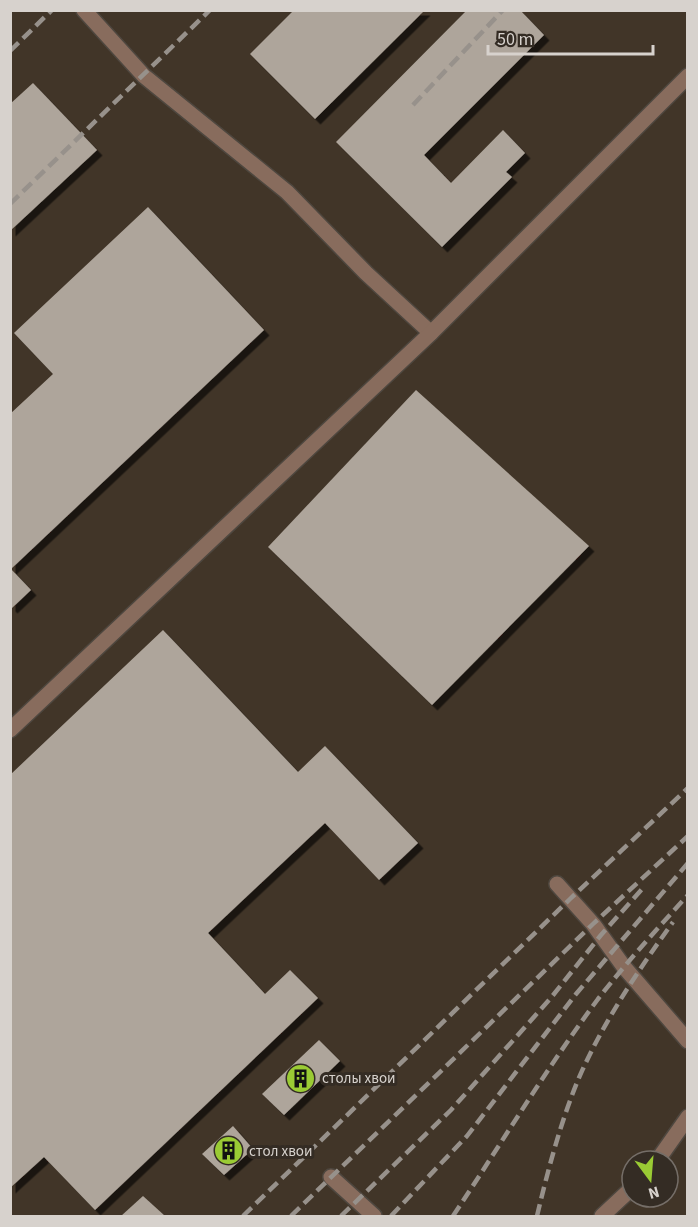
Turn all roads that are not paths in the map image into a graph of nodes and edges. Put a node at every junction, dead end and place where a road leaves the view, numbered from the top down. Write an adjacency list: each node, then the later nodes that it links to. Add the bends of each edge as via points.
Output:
1 (84, 10): 3 (lane, via 144,76 287,192)
2 (687, 76): 3 (lane)
3 (431, 333): 4 (lane)
4 (10, 730)
5 (557, 884): 6 (lane)
6 (687, 1041)
7 (687, 1117): 8 (lane)
8 (665, 1149)
9 (332, 1177): 11 (lane)
10 (620, 1199): 12 (lane)
11 (374, 1216)
12 (602, 1216)

